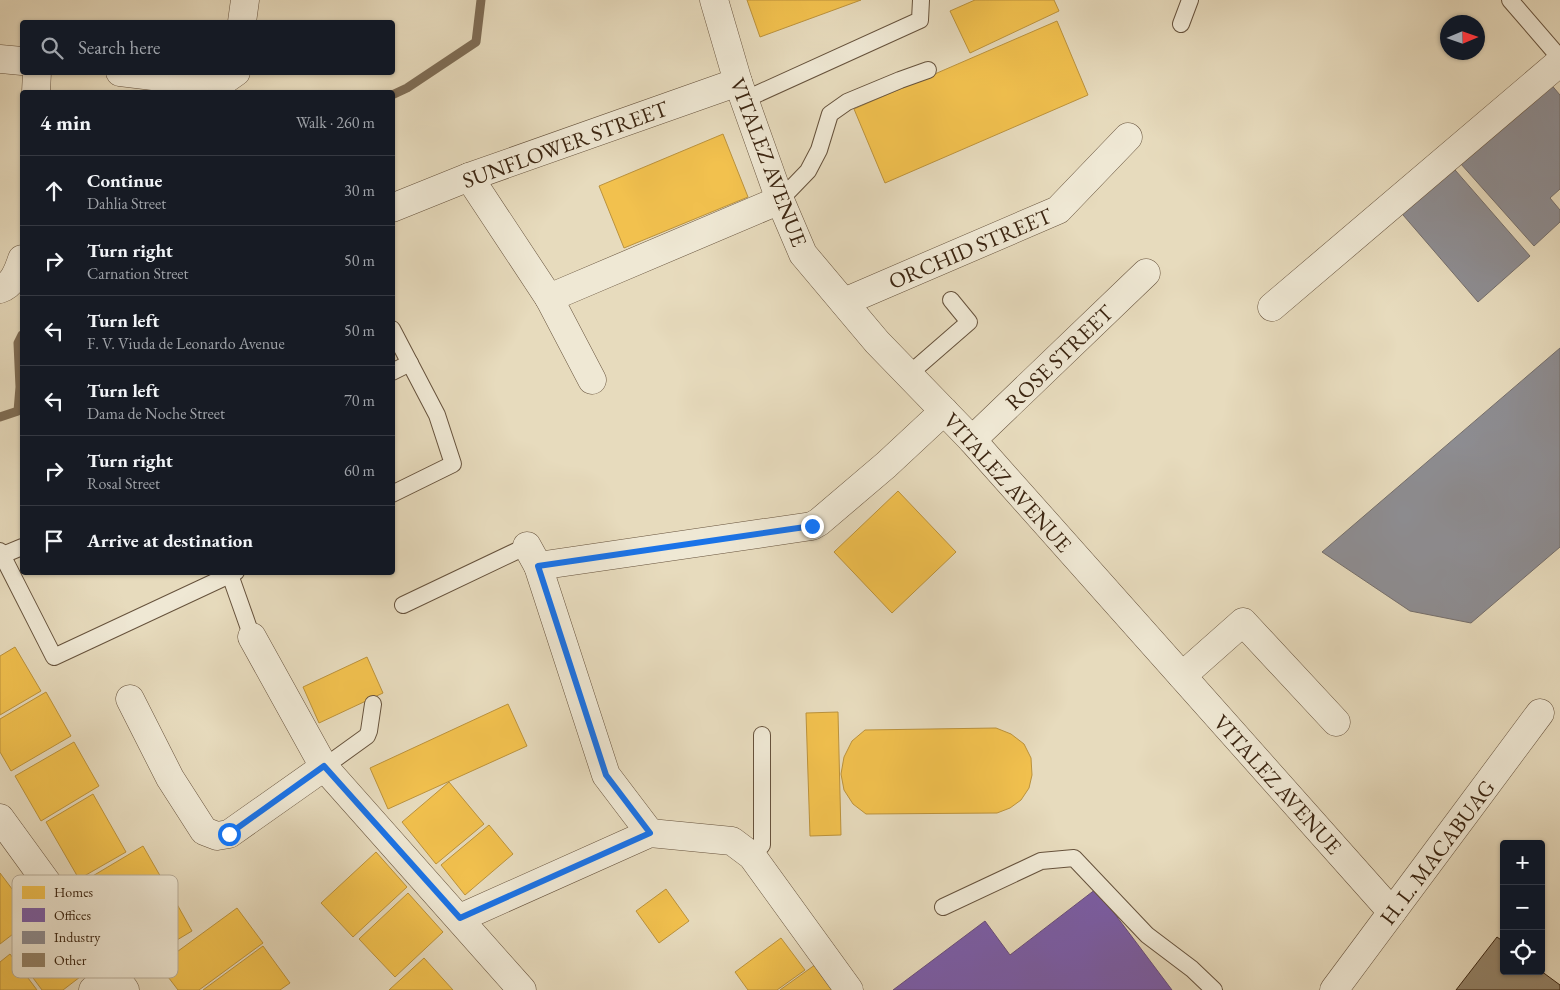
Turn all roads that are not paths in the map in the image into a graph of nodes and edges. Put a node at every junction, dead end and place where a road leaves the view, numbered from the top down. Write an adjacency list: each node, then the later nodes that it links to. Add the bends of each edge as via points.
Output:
1 (245, 0): 6 (street)
2 (714, 0): 16 (street, VITALEZ AVENUE)
3 (921, 0): 16 (lane, via 920,20)
4 (1190, 0): 7 (lane)
5 (1510, 0): 9 (lane)
6 (242, 20)
7 (1181, 24)
8 (0, 59): 10 (street)
9 (1560, 60): 27 (street)
10 (20, 62)
11 (928, 70): 19 (lane, via 847,102 830,114 819,150 808,171)
12 (37, 75): 15 (street)
13 (145, 75): 14 (street, via 220,84)
14 (232, 75)
15 (36, 90)
16 (741, 91): 18 (street, SUNFLOWER STREET); 19 (street, VITALEZ AVENUE)
17 (1128, 137): 26 (street, ORCHID STREET, via 1058,210)
18 (469, 177): 20 (street, SUNFLOWER STREET); 24 (street)
19 (780, 200): 24 (street); 26 (street, VITALEZ AVENUE, via 803,254)
20 (395, 207)
21 (20, 265): 23 (street, via 17,275)
22 (1146, 274): 34 (street, ROSE STREET)
23 (0, 289)
24 (549, 298): 32 (street)
25 (951, 300): 31 (lane, via 969,322)
26 (844, 302): 31 (street, VITALEZ AVENUE)
27 (1272, 307)
28 (395, 335): 29 (lane)
29 (410, 363): 30 (lane); 35 (lane, via 437,415 453,464)
30 (395, 370)
31 (908, 375): 33 (street, VITALEZ AVENUE)
32 (592, 380)
33 (944, 411): 34 (street, VITALEZ AVENUE); 38 (street, via 886,465 812,526)
34 (972, 440): 43 (street, VITALEZ AVENUE)
35 (395, 493)
36 (20, 548): 37 (lane)
37 (1, 553): 39 (lane, via 54,657)
38 (532, 556): 41 (lane); 51 (street, via 606,775)
39 (227, 575)
40 (232, 575): 42 (lane)
41 (403, 605)
42 (252, 637): 49 (street)
43 (1182, 676): 47 (street, via 1243,622); 55 (street, VITALEZ AVENUE)
44 (130, 699): 49 (street, via 170,778 204,831 217,836 229,834)
45 (373, 704): 49 (lane, via 367,736)
46 (1540, 713): 55 (street, H. L. MACABUAG)
47 (1336, 722)
48 (762, 735): 52 (lane, via 762,844)
49 (324, 766): 56 (street)
50 (0, 818): 53 (street)
51 (650, 833): 52 (street, via 732,840); 56 (street)
52 (752, 856): 59 (street)
53 (38, 875)
54 (943, 907): 60 (lane, via 1041,861 1074,858 1147,935)
55 (1392, 912): 57 (street, H. L. MACABUAG)
56 (460, 918): 58 (street)
57 (1339, 988)
58 (522, 990)
59 (849, 990)
60 (1214, 990)

